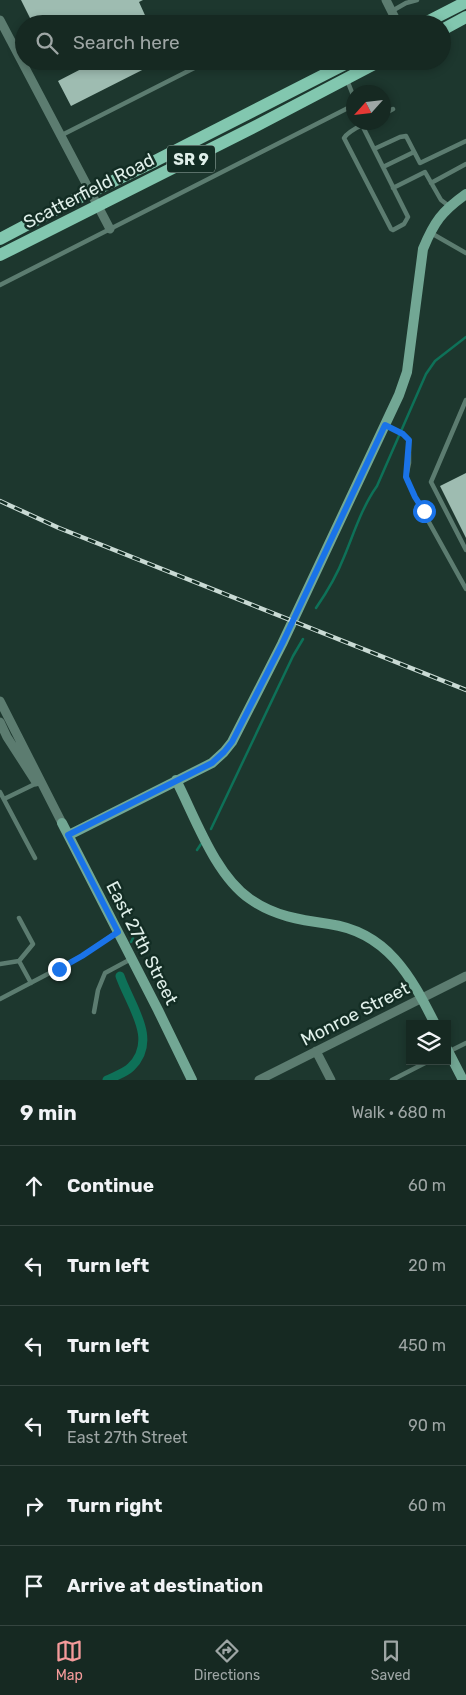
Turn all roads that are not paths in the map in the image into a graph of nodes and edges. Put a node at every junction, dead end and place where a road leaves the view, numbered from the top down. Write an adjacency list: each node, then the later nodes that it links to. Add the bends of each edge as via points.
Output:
1 (386, 0): 4 (street)
2 (417, 0): 4 (lane)
3 (463, 8): 6 (main road); 8 (main road)
4 (392, 11): 5 (street)
5 (394, 15)
6 (446, 15)
7 (0, 20): 9 (street)
8 (451, 21)
9 (15, 49)
10 (26, 70): 19 (street)
11 (190, 70): 19 (lane)
12 (333, 70): 29 (main road, Scatterfield Road / SR 9)
13 (362, 70): 14 (main road, Scatterfield Road / SR 9)
14 (346, 78): 15 (lane); 31 (main road, Scatterfield Road / SR 9)
15 (349, 85)
16 (346, 109): 33 (lane)
17 (353, 130): 28 (lane, via 344,138 393,230 404,224 408,217)
18 (364, 130): 21 (lane)
19 (60, 136): 29 (street)
20 (466, 141): 23 (lane)
21 (374, 149): 22 (lane, via 406,136); 25 (lane)
22 (414, 152): 23 (lane); 25 (lane)
23 (420, 163): 26 (lane)
24 (466, 164): 27 (lane)
25 (383, 168): 28 (lane)
26 (425, 172): 27 (lane); 28 (lane)
27 (431, 183): 32 (lane)
28 (393, 188)
29 (90, 193): 31 (street); 35 (main road, Scatterfield Road / SR 9)
30 (466, 194): 32 (street)
31 (97, 206): 33 (street); 37 (main road, Scatterfield Road / SR 9)
32 (449, 206): 34 (street)
33 (110, 230): 38 (lane)
34 (430, 232): 36 (lane); 40 (street, via 419,270 407,372)
35 (0, 239)
36 (466, 253)
37 (0, 255)
38 (0, 285)
39 (466, 400): 41 (lane, via 431,482)
40 (385, 425): 42 (lane, via 407,436 410,442 406,477); 45 (street, via 232,742 212,763)
41 (466, 550)
42 (466, 589)
43 (0, 701): 49 (street, East 27th Street)
44 (0, 722): 46 (street, East 27th Street)
45 (176, 780): 50 (street); 59 (street, via 213,855 236,887 250,899 281,916 349,929 382,946 400,963)
46 (37, 783): 48 (lane); 49 (street, East 27th Street)
47 (0, 792): 48 (lane)
48 (4, 799): 51 (lane)
49 (62, 823): 50 (street, East 27th Street)
50 (68, 835): 53 (street, East 27th Street)
51 (35, 858)
52 (19, 918): 55 (lane, via 33,944)
53 (118, 932): 54 (street, East 27th Street); 58 (lane)
54 (132, 958): 61 (lane, via 105,973); 68 (street, East 27th Street)
55 (19, 961): 56 (lane); 58 (lane)
56 (0, 964)
57 (466, 976): 59 (street, Monroe Street)
58 (31, 983): 60 (lane)
59 (422, 998): 62 (street); 65 (street, Monroe Street)
60 (0, 999)
61 (94, 1012)
62 (433, 1020)
63 (466, 1043): 64 (lane)
64 (451, 1050)
65 (316, 1051): 69 (street, Monroe Street); 70 (street)
66 (451, 1057): 72 (street)
67 (421, 1065): 71 (lane)
68 (192, 1080)
69 (259, 1080)
70 (331, 1080)
71 (392, 1080)
72 (463, 1080)

